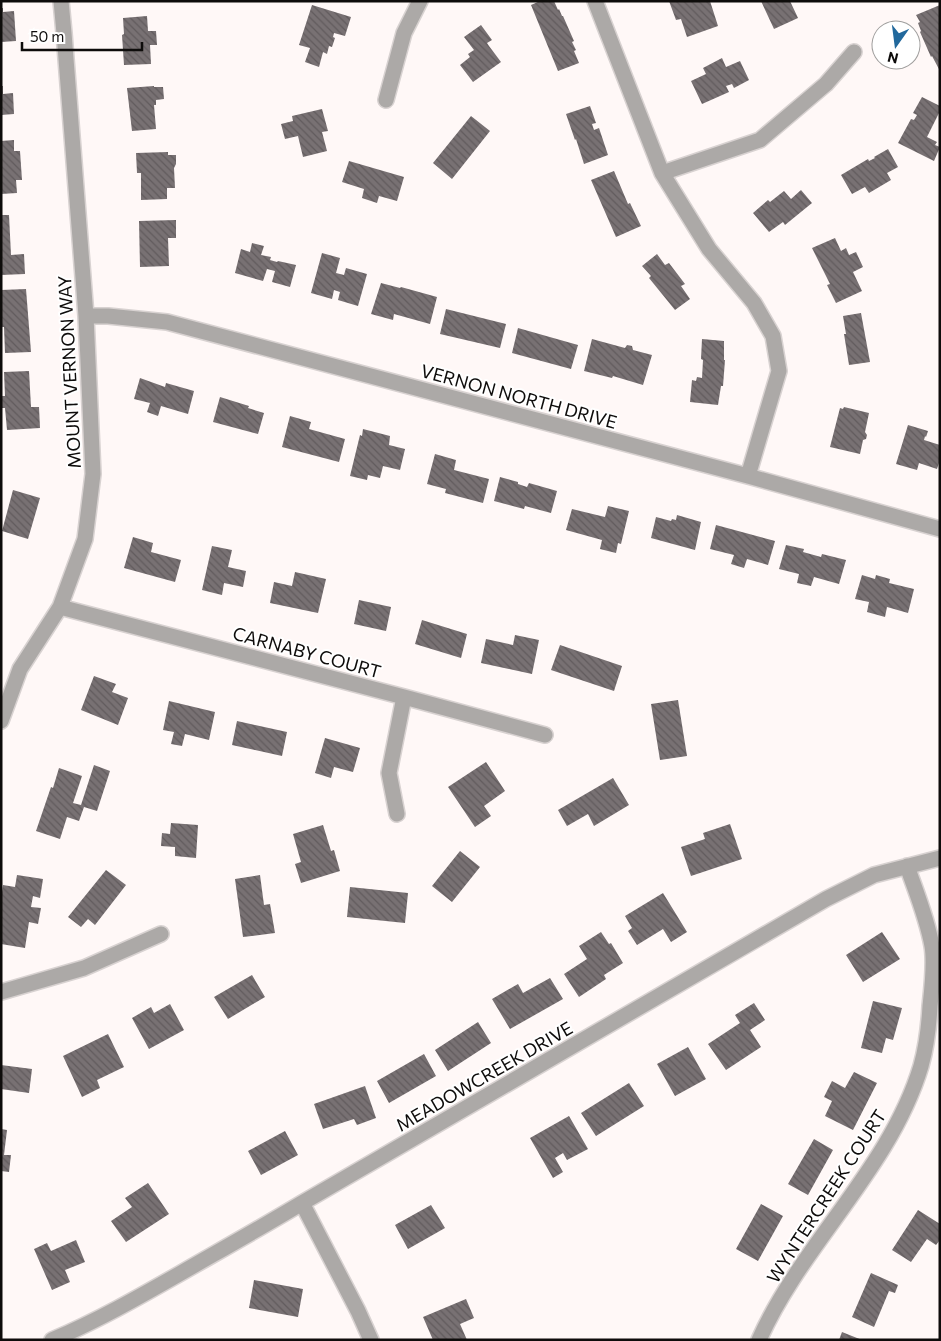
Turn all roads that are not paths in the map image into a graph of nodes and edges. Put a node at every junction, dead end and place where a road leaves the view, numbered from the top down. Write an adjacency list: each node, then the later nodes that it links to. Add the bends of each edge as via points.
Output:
1 (61, 1): 7 (street, MOUNT VERNON WAY)
2 (420, 1): 5 (street, via 404,33)
3 (595, 1): 6 (street)
4 (854, 52): 6 (street, via 826,84 760,140)
5 (386, 100)
6 (662, 173): 8 (street, via 708,249 754,303 772,336 779,371)
7 (86, 316): 8 (street, VERNON NORTH DRIVE, via 167,322); 10 (street, MOUNT VERNON WAY, via 93,474 85,539)
8 (748, 476): 9 (street, VERNON NORTH DRIVE)
9 (940, 529)
10 (60, 607): 11 (street, CARNABY COURT); 12 (street, MOUNT VERNON WAY, via 20,669)
11 (404, 697): 13 (street, CARNABY COURT); 14 (street, via 389,773)
12 (1, 721)
13 (545, 735)
14 (397, 814)
15 (940, 858): 16 (street, MEADOWCREEK DRIVE)
16 (907, 866): 19 (street, MEADOWCREEK DRIVE, via 874,876 826,900); 22 (street, WYNTERCREEK COURT, via 927,920 933,948 933,982 921,1065 904,1109 877,1158 784,1292)
17 (161, 934): 18 (street, via 84,968)
18 (1, 992)
19 (302, 1203): 20 (street, MEADOWCREEK DRIVE, via 139,1297); 21 (street)
20 (52, 1340)
21 (371, 1340)
22 (759, 1340)

